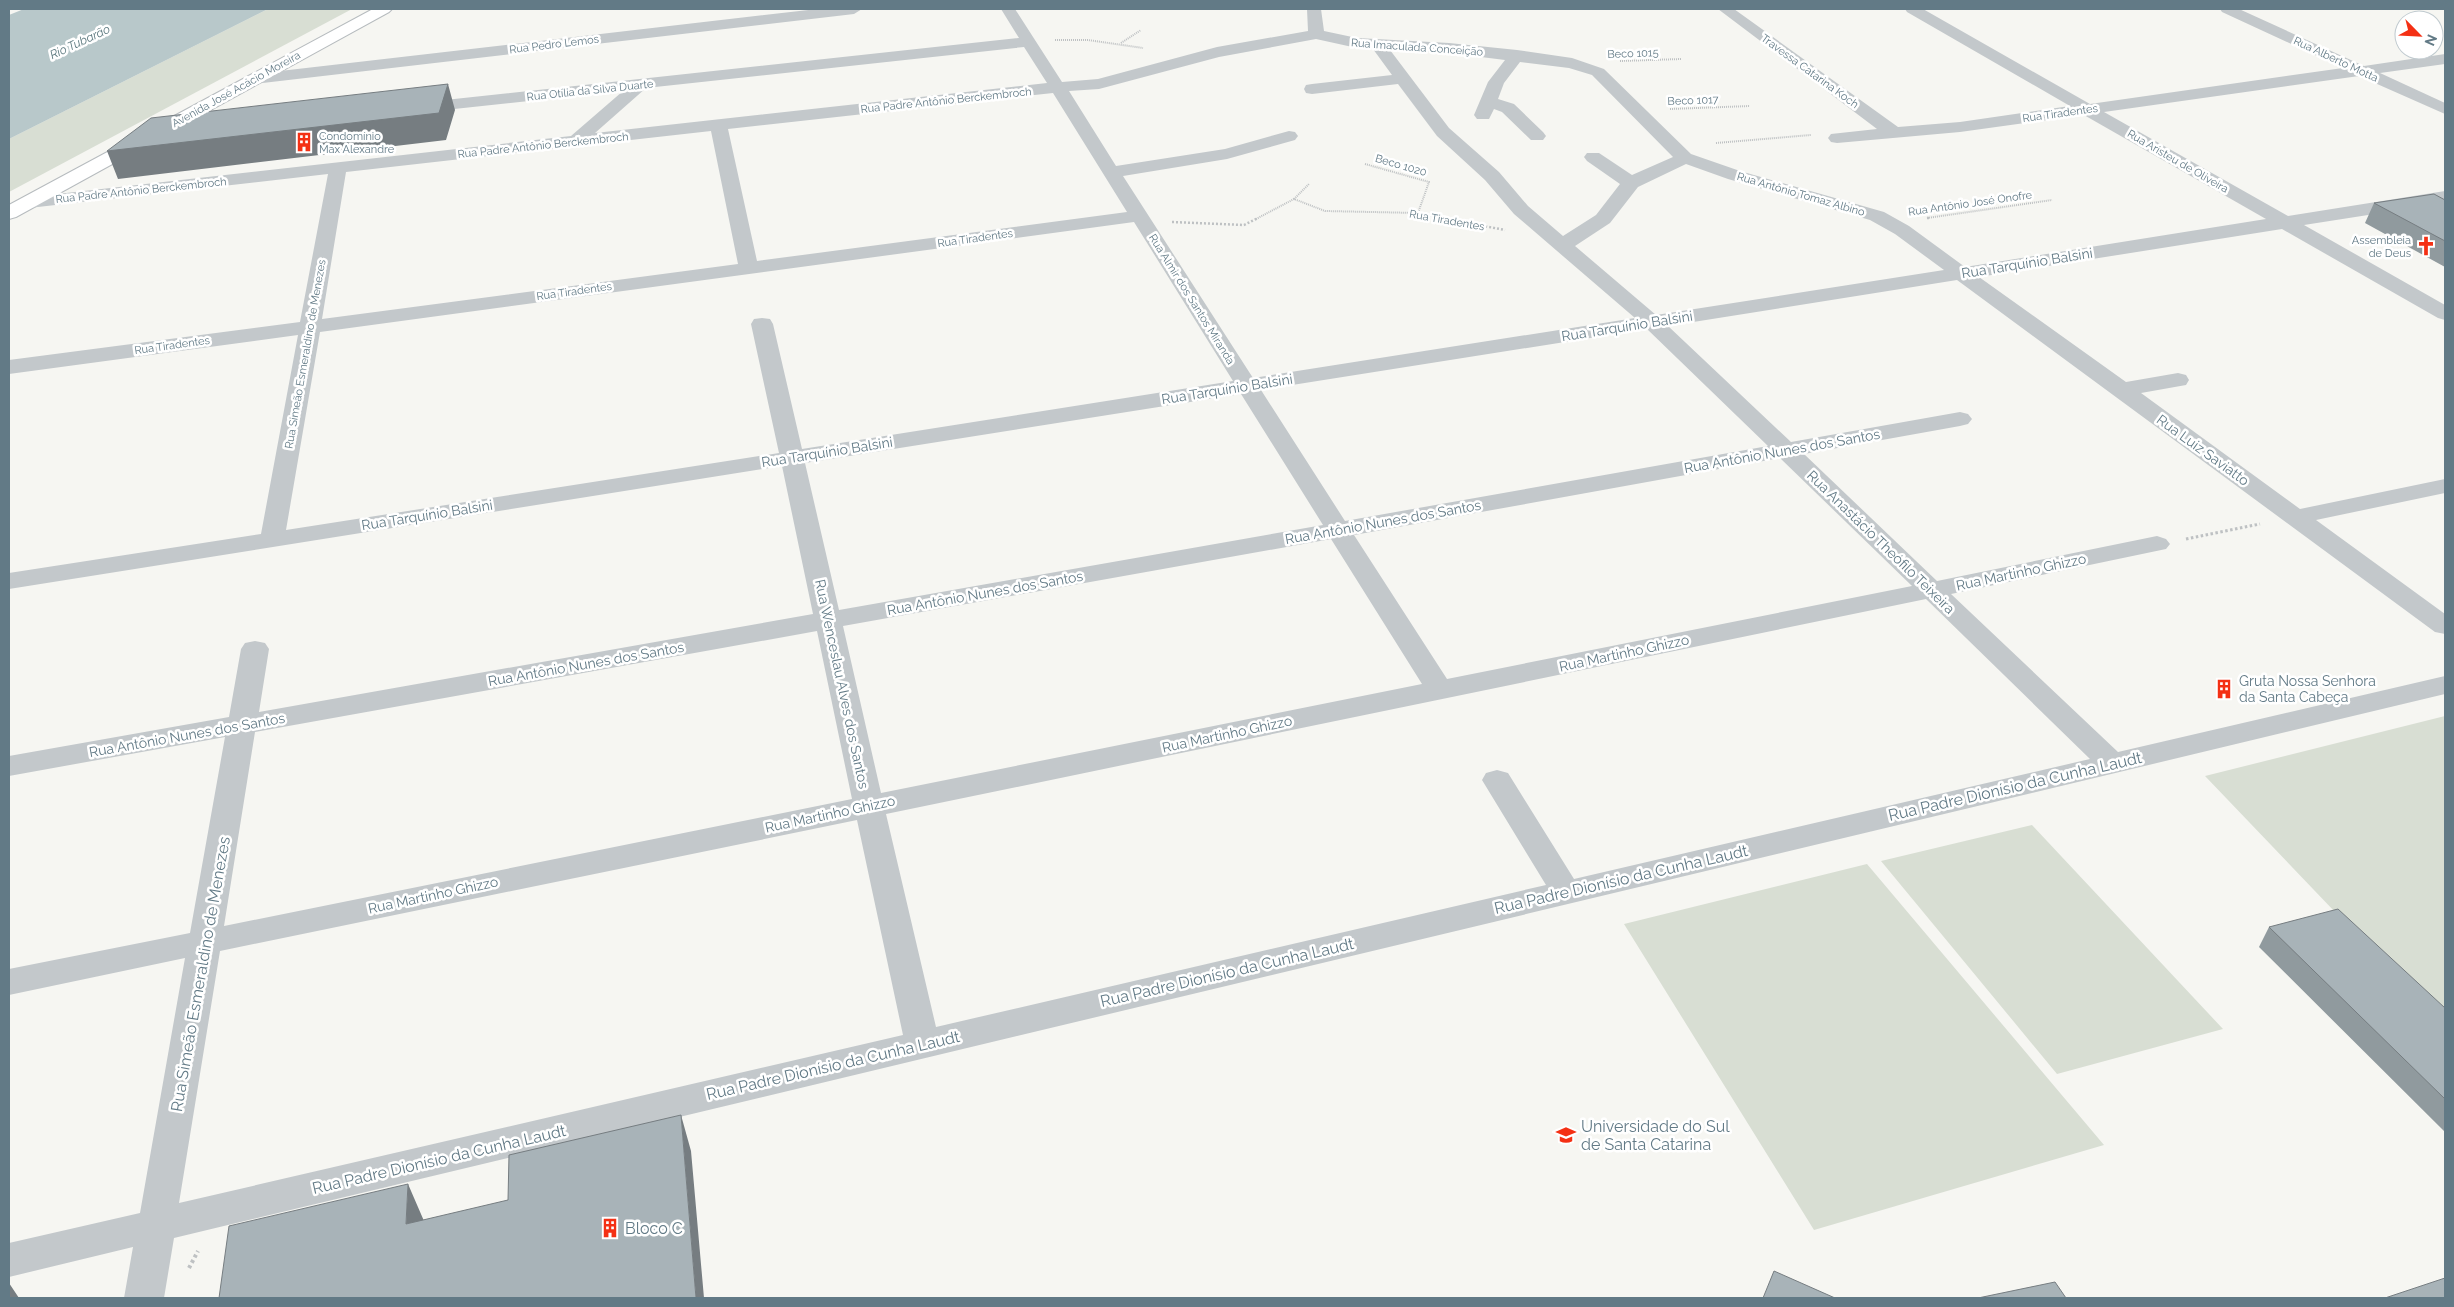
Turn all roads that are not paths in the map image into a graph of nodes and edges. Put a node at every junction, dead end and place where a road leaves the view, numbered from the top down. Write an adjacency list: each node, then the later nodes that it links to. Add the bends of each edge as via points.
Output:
1 (384, 9): 17 (main road, Avenida José Acácio Moreira)
2 (727, 9): 9 (street)
3 (854, 9): 9 (street, Rua Pedro Lemos)
4 (1008, 9): 11 (street, Rua Almir dos Santos Miranda)
5 (1314, 9): 10 (street)
6 (1725, 9): 26 (street, Travessa Catarina Koch)
7 (1912, 9): 22 (street, Rua Aristeu de Oliveira)
8 (2228, 9): 15 (street, Rua Alberto Motta)
9 (714, 25): 17 (street, Rua Pedro Lemos)
10 (1316, 34): 12 (street, Rua Imaculada Conceição); 19 (street, Rua Imaculada Conceição, via 1183,61 1099,84)
11 (1029, 42): 18 (street, Rua Otília da Silva Duarte); 19 (street, Rua Almir dos Santos Miranda)
12 (1378, 45): 13 (street, Rua Imaculada Conceição); 16 (street, Rua Anastácio Theófilo Teixeira)
13 (1517, 55): 29 (street, via 1496,82 1485,108 1508,108); 32 (street, Rua Imaculada Conceição, via 1586,66 1598,72)
14 (2445, 60): 15 (street, Rua Tiradentes)
15 (2363, 71): 22 (street, Rua Tiradentes); 23 (street, Rua Alberto Motta)
16 (1404, 78): 20 (street); 42 (street, Rua Anastácio Theófilo Teixeira, via 1444,132 1492,176 1521,210)
17 (254, 79): 27 (main road, Avenida José Acácio Moreira)
18 (640, 85): 21 (street, Rua Otília da Silva Duarte); 31 (street)
19 (1058, 87): 24 (street, Rua Padre Antônio Berckembroch); 35 (street, Rua Almir dos Santos Miranda)
20 (1312, 90)
21 (405, 109)
22 (2087, 109): 26 (street, Rua Tiradentes); 41 (street, Rua Aristeu de Oliveira)
23 (2445, 109)
24 (718, 125): 31 (street, Rua Padre Antônio Berckembroch); 43 (street)
25 (190, 131): 27 (street)
26 (1894, 133): 30 (street, Rua Tiradentes)
27 (151, 135): 38 (main road, Avenida José Acácio Moreira)
28 (1290, 136): 35 (street, via 1227,154)
29 (1536, 136)
30 (1836, 138)
31 (576, 141): 34 (street, Rua Padre Antônio Berckembroch)
32 (1679, 152): 36 (street); 44 (street, Rua Antônio Tomaz Albino, via 1734,175 1825,198 1892,223)
33 (1591, 161): 36 (street)
34 (338, 168): 38 (street, Rua Padre Antônio Berckembroch); 48 (street, Rua Simeão Esmeraldino de Menezes)
35 (1111, 172): 40 (street, Rua Almir dos Santos Miranda)
36 (1631, 183): 42 (street, via 1603,219)
37 (2445, 197): 41 (street, Rua Tarquínio Balsini)
38 (29, 202): 39 (main road, Avenida José Acácio Moreira)
39 (9, 213)
40 (1140, 218): 43 (street, Rua Tiradentes); 51 (street, Rua Almir dos Santos Miranda)
41 (2285, 222): 44 (street, Rua Tarquínio Balsini); 45 (street, Rua Aristeu de Oliveira)
42 (1557, 240): 46 (street, Rua Anastácio Theófilo Teixeira)
43 (749, 268): 48 (street, Rua Tiradentes)
44 (1961, 273): 46 (street, Rua Tarquínio Balsini); 52 (street, Rua Luiz Saviatto)
45 (2445, 314)
46 (1652, 322): 51 (street, Rua Tarquínio Balsini); 54 (street, Rua Anastácio Theófilo Teixeira)
47 (762, 324): 55 (street, Rua Wenceslau Alves dos Santos)
48 (310, 327): 49 (street, Rua Tiradentes); 59 (street, Rua Simeão Esmeraldino de Menezes)
49 (9, 367)
50 (2178, 380): 52 (street)
51 (1247, 386): 55 (street, Rua Tarquínio Balsini); 58 (street, Rua Almir dos Santos Miranda)
52 (2121, 390): 57 (street, Rua Luiz Saviatto)
53 (1960, 419): 54 (street, Rua Antônio Nunes dos Santos)
54 (1784, 450): 58 (street, Rua Antônio Nunes dos Santos); 62 (street, Rua Anastácio Theófilo Teixeira)
55 (792, 458): 59 (street, Rua Tarquínio Balsini); 63 (street, Rua Wenceslau Alves dos Santos)
56 (2445, 486): 57 (street)
57 (2295, 517): 64 (street, Rua Luiz Saviatto)
58 (1338, 530): 63 (street, Rua Antônio Nunes dos Santos); 67 (street, Rua Almir dos Santos Miranda)
59 (272, 540): 61 (street, Rua Tarquínio Balsini)
60 (2157, 544): 62 (street, Rua Martinho Ghizzo)
61 (9, 581)
62 (1932, 590): 67 (street, Rua Martinho Ghizzo); 69 (street, Rua Anastácio Theófilo Teixeira)
63 (828, 620): 68 (street, Rua Antônio Nunes dos Santos); 72 (street, Rua Wenceslau Alves dos Santos)
64 (2445, 626)
65 (255, 649): 68 (street, Rua Simeão Esmeraldino de Menezes)
66 (2445, 684): 69 (street, Rua Padre Dionísio da Cunha Laudt)
67 (1440, 690): 72 (street, Rua Martinho Ghizzo)
68 (243, 725): 70 (street, Rua Antônio Nunes dos Santos); 74 (street, Rua Simeão Esmeraldino de Menezes)
69 (2112, 763): 73 (street, Rua Padre Dionísio da Cunha Laudt)
70 (9, 766)
71 (1497, 780): 73 (street)
72 (869, 806): 74 (street, Rua Martinho Ghizzo); 76 (street, Rua Wenceslau Alves dos Santos)
73 (1566, 892): 76 (street, Rua Padre Dionísio da Cunha Laudt)
74 (206, 942): 75 (street, Rua Martinho Ghizzo); 77 (street, Rua Simeão Esmeraldino de Menezes)
75 (9, 982)
76 (922, 1044): 77 (street, Rua Padre Dionísio da Cunha Laudt)
77 (156, 1226): 78 (street, Rua Padre Dionísio da Cunha Laudt); 79 (street, Rua Simeão Esmeraldino de Menezes)
78 (9, 1260)
79 (144, 1298)

